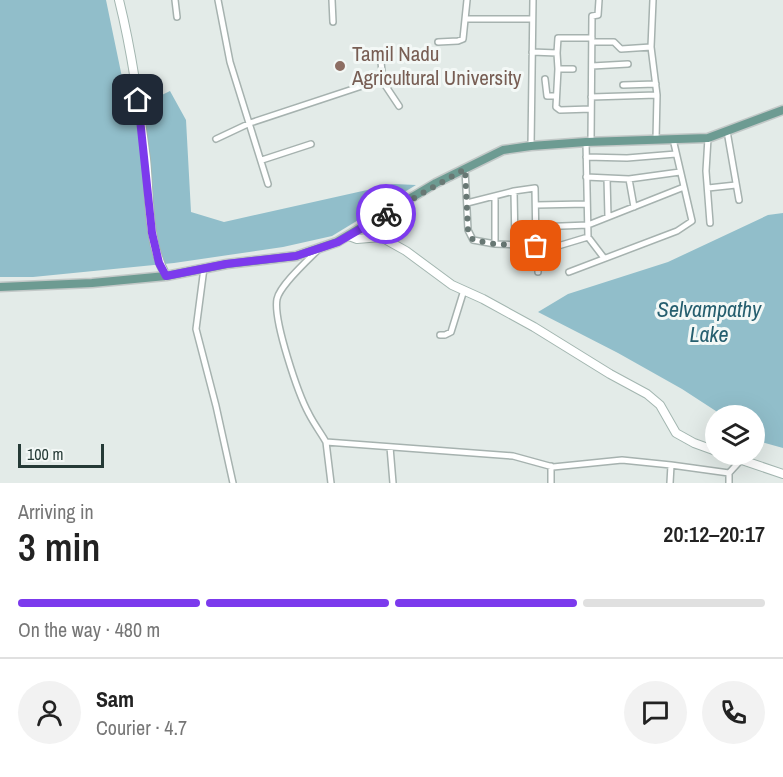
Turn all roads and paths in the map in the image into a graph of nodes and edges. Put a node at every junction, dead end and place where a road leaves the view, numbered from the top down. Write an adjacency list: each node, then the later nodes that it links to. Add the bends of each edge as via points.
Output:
1 (119, 0): 75 (street, via 135,80 152,233)
2 (175, 0): 9 (street)
3 (218, 0): 33 (street, via 230,62)
4 (332, 0): 12 (street)
5 (467, 0): 10 (street)
6 (533, 0): 11 (street)
7 (599, 0): 13 (street, via 598,15 592,16)
8 (652, 0): 15 (street)
9 (177, 17)
10 (465, 19): 11 (street); 14 (street, via 463,39)
11 (532, 19): 16 (street)
12 (333, 22)
13 (592, 40): 15 (street, via 614,42 621,49); 17 (street, via 558,38); 20 (street)
14 (438, 42)
15 (651, 47): 25 (street)
16 (532, 52): 17 (street); 41 (street)
17 (556, 53): 21 (street)
18 (381, 62): 24 (street)
19 (627, 64): 20 (street)
20 (592, 66): 29 (street)
21 (558, 69): 22 (street); 28 (street)
22 (573, 69)
23 (545, 79): 28 (street, via 547,96)
24 (383, 82): 30 (street); 33 (street)
25 (656, 84): 26 (street); 27 (street)
26 (623, 85)
27 (657, 95): 29 (street); 38 (street)
28 (556, 96): 31 (street, via 555,106 560,110)
29 (591, 97): 31 (street)
30 (399, 106)
31 (591, 109): 39 (street)
32 (783, 110): 34 (main road)
33 (250, 123): 36 (street); 44 (street)
34 (728, 131): 35 (main road); 51 (street)
35 (708, 138): 37 (main road); 53 (street)
36 (216, 139)
37 (673, 139): 38 (main road); 42 (street)
38 (656, 140): 39 (main road)
39 (588, 142): 41 (main road); 43 (street)
40 (312, 144): 44 (street)
41 (531, 146): 45 (main road, via 503,150)
42 (676, 154): 43 (street); 46 (street)
43 (586, 157): 47 (street)
44 (262, 160): 50 (street)
45 (465, 169): 57 (street); 65 (main road)
46 (680, 172): 49 (street); 52 (street)
47 (586, 177): 48 (street); 58 (street)
48 (607, 178): 49 (street); 61 (street)
49 (629, 179): 60 (street)
50 (268, 184)
51 (736, 185): 53 (street); 56 (street)
52 (684, 188): 60 (street); 71 (street, via 692,221 677,231)
53 (708, 189): 62 (street)
54 (514, 191): 55 (street); 59 (street, via 535,188); 68 (street)
55 (495, 197): 57 (street); 67 (street)
56 (739, 200)
57 (467, 203): 67 (street, via 468,230 473,240)
58 (587, 204): 59 (street); 63 (street)
59 (536, 205): 64 (street)
60 (634, 207): 61 (street)
61 (608, 217): 63 (street)
62 (710, 223)
63 (588, 225): 64 (street); 66 (street)
64 (536, 227): 69 (street)
65 (349, 236): 70 (main road); 77 (street, via 381,237)
66 (588, 237): 69 (street, via 558,246); 71 (street)
67 (495, 244): 68 (street)
68 (515, 245): 69 (street)
69 (537, 246): 73 (street)
70 (319, 249): 72 (main road, via 296,256); 79 (street, via 277,297 282,339 291,368 308,412)
71 (604, 258): 74 (street)
72 (204, 268): 75 (main road); 88 (street, via 196,329)
73 (538, 272)
74 (569, 272)
75 (166, 276): 76 (main road)
76 (0, 287)
77 (464, 290): 78 (street, via 451,332); 81 (street, via 647,394 660,405 676,433)
78 (440, 335)
79 (327, 442): 80 (street); 89 (street)
80 (390, 447): 85 (street, via 513,456); 90 (street)
81 (705, 447)
82 (671, 465): 85 (street, via 622,460); 86 (street); 92 (street)
83 (736, 465): 86 (street)
84 (753, 465): 87 (street)
85 (551, 466): 91 (street)
86 (729, 473): 93 (street)
87 (783, 474)
88 (233, 483)
89 (331, 483)
90 (393, 483)
91 (551, 483)
92 (670, 483)
93 (729, 483)

